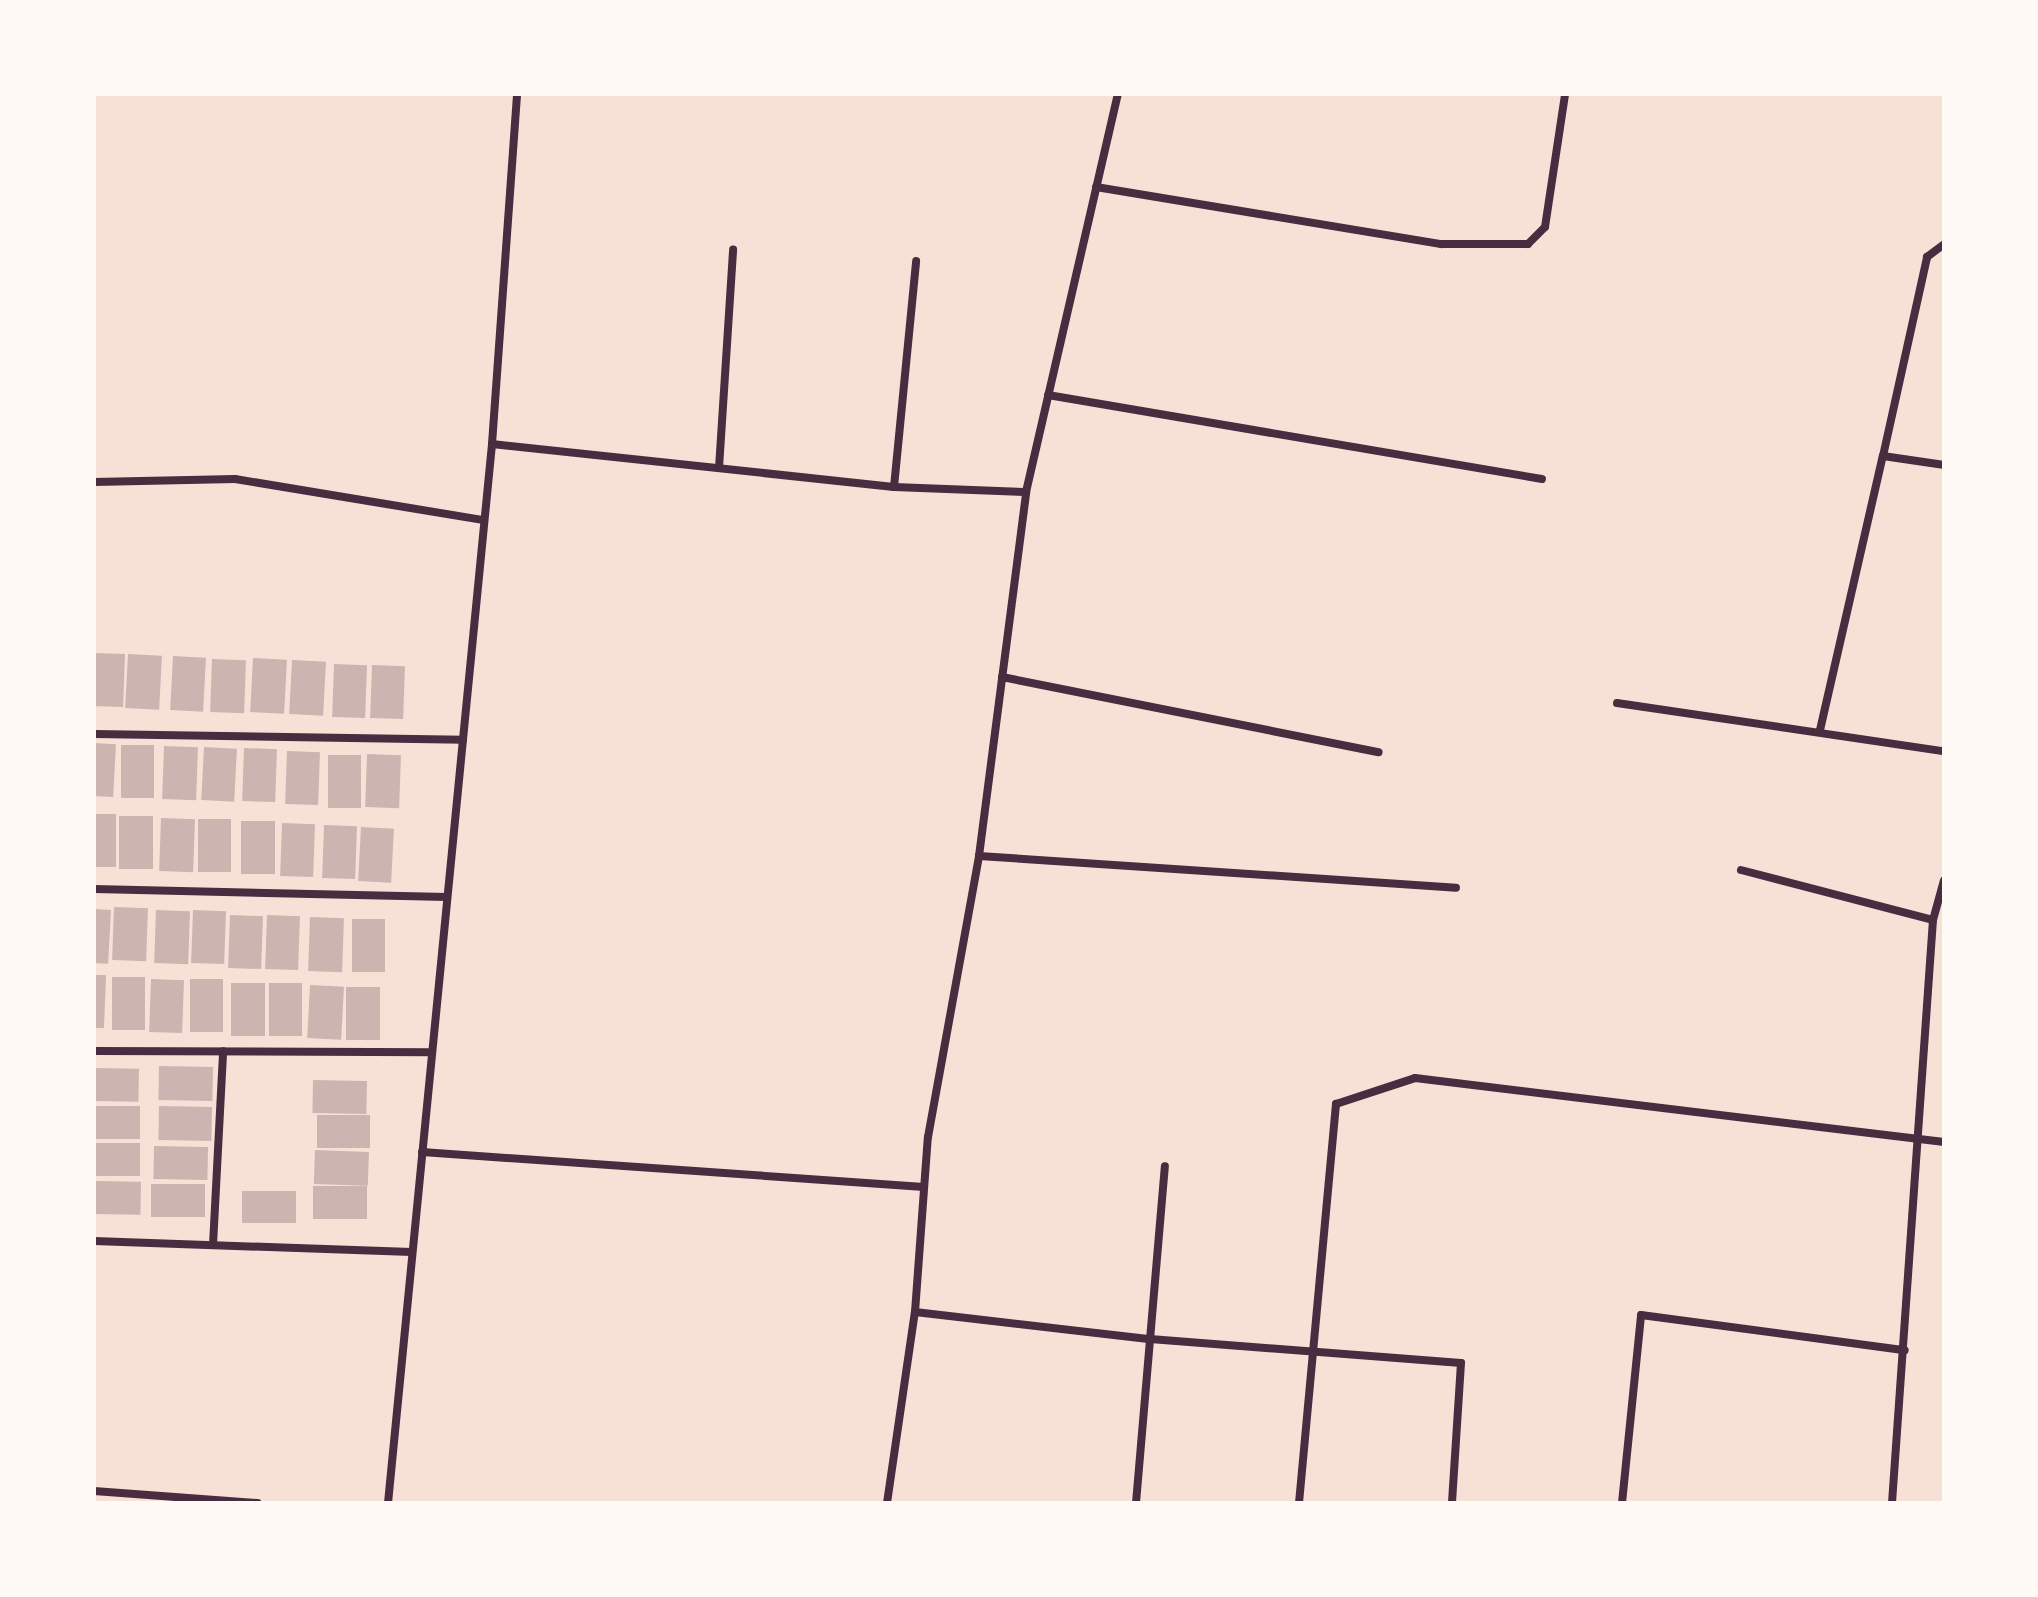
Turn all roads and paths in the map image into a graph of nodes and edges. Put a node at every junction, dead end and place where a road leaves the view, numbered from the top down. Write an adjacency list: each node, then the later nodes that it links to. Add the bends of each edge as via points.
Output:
1 (517, 94): 9 (street)
2 (1118, 94): 4 (street)
3 (1565, 94): 4 (street, via 1545,227 1528,244 1441,244)
4 (1096, 187): 8 (street)
5 (1944, 244): 10 (street, via 1927,257)
6 (733, 249): 12 (street)
7 (916, 261): 15 (street)
8 (1048, 395): 13 (street); 16 (street)
9 (492, 444): 12 (street); 17 (street)
10 (1883, 456): 11 (street); 20 (street)
11 (1944, 465)
12 (719, 468): 15 (street)
13 (1542, 479)
14 (94, 482): 17 (street, via 235,479)
15 (894, 487): 16 (street)
16 (1026, 492): 18 (street)
17 (484, 520): 22 (street)
18 (1002, 677): 24 (street); 25 (street)
19 (1617, 703): 20 (street)
20 (1820, 730): 23 (street)
21 (94, 734): 22 (street)
22 (463, 740): 30 (street)
23 (1944, 751)
24 (1379, 752)
25 (979, 856): 28 (street); 39 (street, via 928,1137)
26 (1741, 870): 31 (street)
27 (1944, 880): 31 (street)
28 (1456, 888)
29 (94, 889): 30 (street)
30 (447, 897): 34 (street)
31 (1933, 920): 35 (street)
32 (94, 1051): 33 (street)
33 (223, 1051): 34 (street); 41 (street)
34 (432, 1052): 37 (street)
35 (1921, 1137): 36 (street); 45 (street, via 1415,1078 1336,1104); 46 (street)
36 (1944, 1142)
37 (422, 1152): 39 (street); 42 (street)
38 (1165, 1166): 44 (street)
39 (924, 1187): 43 (street)
40 (94, 1241): 41 (street)
41 (213, 1245): 42 (street)
42 (412, 1252): 50 (street)
43 (915, 1312): 44 (street); 51 (street)
44 (1150, 1339): 45 (street); 52 (street)
45 (1311, 1349): 53 (street); 54 (street, via 1461,1363)
46 (1905, 1350): 55 (street, via 1641,1315); 56 (street)
47 (94, 1491): 48 (street)
48 (157, 1499): 49 (street)
49 (258, 1503)
50 (388, 1503)
51 (887, 1503)
52 (1136, 1503)
53 (1299, 1503)
54 (1452, 1503)
55 (1622, 1503)
56 (1892, 1503)

